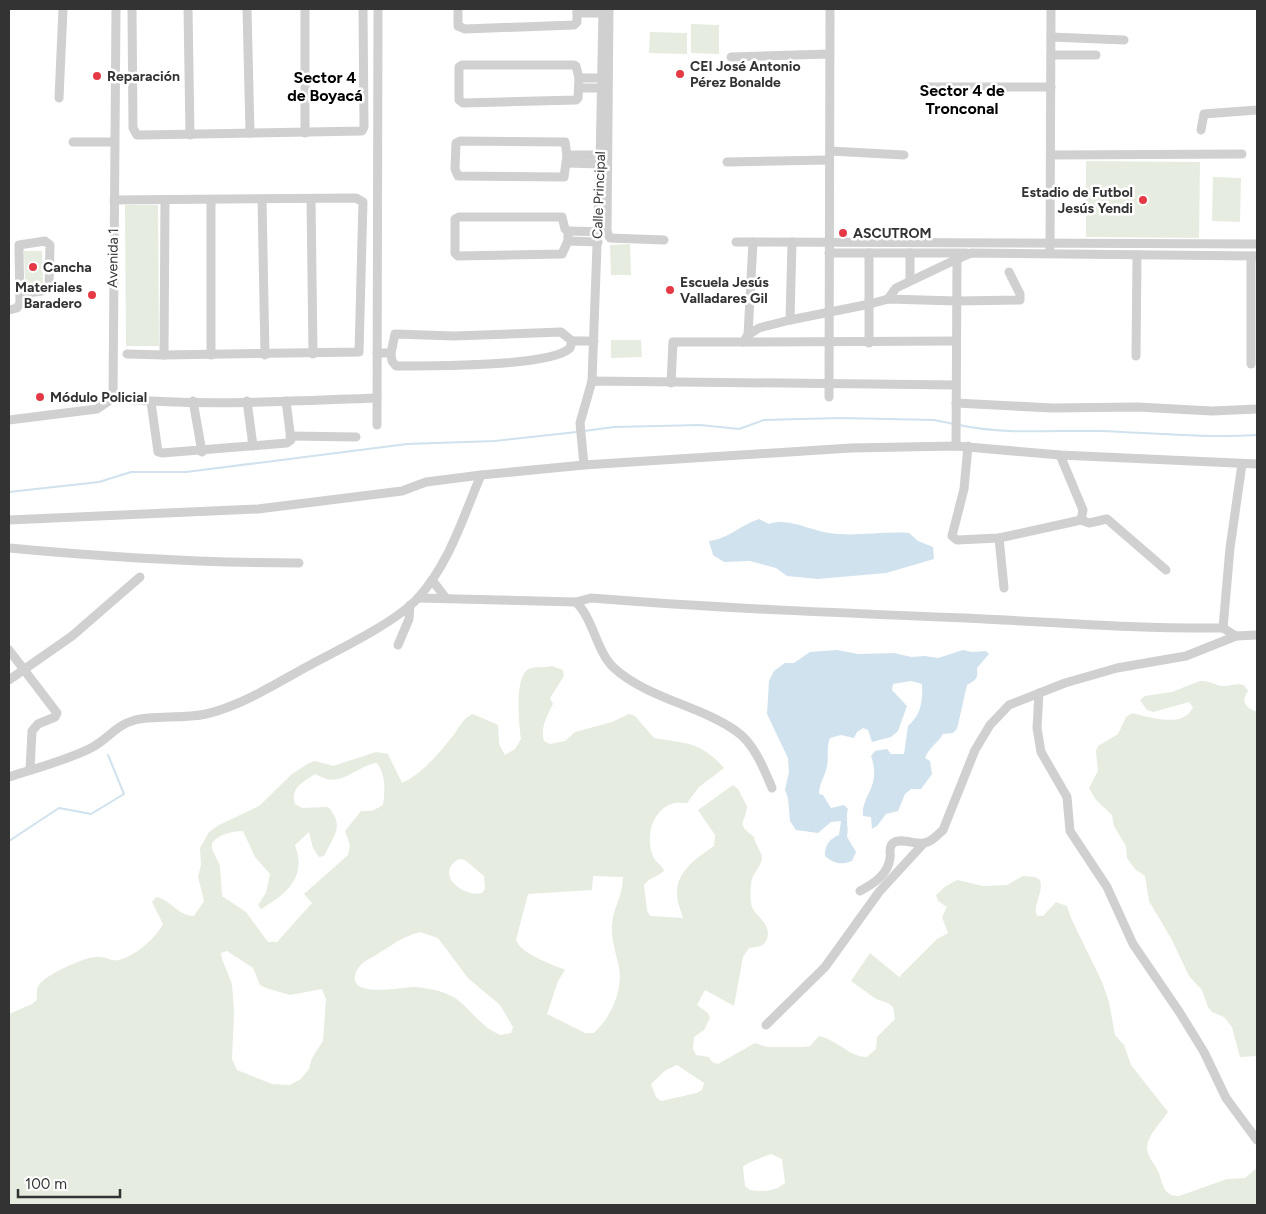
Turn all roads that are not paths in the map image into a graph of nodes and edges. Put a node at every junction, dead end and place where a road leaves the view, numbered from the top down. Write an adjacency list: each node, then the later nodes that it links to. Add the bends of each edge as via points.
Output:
1 (63, 9): 26 (street)
2 (116, 9): 33 (street, Avenida 1)
3 (132, 9): 31 (street, via 134,132 142,135)
4 (188, 9): 31 (street)
5 (247, 9): 29 (street)
6 (304, 9): 30 (street)
7 (363, 9): 30 (street, via 364,127 358,132)
8 (378, 9): 80 (street)
9 (458, 9): 13 (street, via 458,26 465,29 574,25)
10 (830, 9): 16 (street)
11 (1051, 9): 14 (street)
12 (605, 10): 13 (street); 21 (street, Calle Principal); 46 (street)
13 (577, 11)
14 (1051, 37): 15 (street); 17 (street)
15 (1124, 40)
16 (829, 54): 19 (street); 37 (street)
17 (1051, 55): 18 (street); 23 (street)
18 (1096, 55)
19 (731, 57)
20 (579, 78): 21 (street); 24 (street); 24 (street, via 574,65 462,65 459,67 459,100 463,103 576,100)
21 (602, 78): 25 (street, Calle Principal)
22 (926, 87): 23 (street)
23 (1051, 87): 36 (street)
24 (579, 88): 25 (street)
25 (602, 88): 39 (street, Calle Principal)
26 (59, 98)
27 (1257, 110): 28 (street, via 1204,114)
28 (1202, 130)
29 (250, 133): 30 (street); 31 (street)
30 (305, 133)
31 (190, 135)
32 (73, 142): 33 (street)
33 (114, 142): 42 (street, Avenida 1)
34 (1242, 154): 36 (street)
35 (904, 155): 37 (street)
36 (1052, 155): 54 (street)
37 (829, 156): 40 (street); 49 (street)
38 (567, 159): 38 (street, via 565,142 460,141 456,143 455,151 456,169 458,176 462,177 563,178); 39 (street)
39 (600, 160): 46 (street, Calle Principal)
40 (728, 162)
41 (311, 199): 45 (street); 82 (street); 82 (street, via 356,198 362,202 361,349 355,354)
42 (114, 200): 43 (street); 93 (street, Avenida 1)
43 (165, 200): 44 (street); 83 (street)
44 (212, 200): 45 (street); 84 (street)
45 (262, 200): 85 (street)
46 (603, 232): 47 (street); 48 (street, via 610,238); 50 (street, Calle Principal)
47 (568, 236): 47 (street, via 562,217 459,217 456,219 455,253 458,256 562,254); 50 (street)
48 (664, 240)
49 (828, 241): 53 (street); 54 (street); 56 (street)
50 (598, 242): 74 (street, Calle Principal)
51 (736, 242): 52 (street)
52 (753, 242): 53 (street); 73 (street)
53 (792, 242): 72 (street)
54 (1050, 243): 55 (street); 60 (street)
55 (1257, 244)
56 (829, 253): 57 (street); 71 (street)
57 (869, 253): 58 (street); 69 (street)
58 (910, 253): 59 (street); 65 (street)
59 (971, 253): 60 (street); 63 (street)
60 (1050, 254): 61 (street)
61 (1137, 255): 62 (street); 86 (street)
62 (1254, 256): 87 (street)
63 (957, 259): 65 (street); 68 (street)
64 (1009, 272): 68 (street, via 1020,300)
65 (910, 280): 67 (street, via 896,288)
66 (20, 294): 66 (street, via 19,245 46,241 50,245 49,287); 70 (street, via 17,308)
67 (888, 298): 68 (street); 69 (street)
68 (957, 301): 76 (street)
69 (870, 304): 71 (street); 78 (street)
70 (9, 310)
71 (829, 313): 72 (street); 77 (street)
72 (790, 320): 73 (street, via 759,328)
73 (745, 338): 77 (street); 89 (street, via 673,342)
74 (594, 340): 75 (street); 88 (street, Calle Principal)
75 (572, 341): 79 (street, via 561,332 454,336 395,334); 79 (street, via 570,348 562,353 529,360 396,366)
76 (956, 341): 78 (street); 91 (street)
77 (829, 343): 78 (street); 90 (street)
78 (869, 343)
79 (391, 352): 80 (street)
80 (378, 353): 94 (street)
81 (126, 354): 83 (street)
82 (313, 354): 85 (street)
83 (164, 355): 84 (street)
84 (211, 355): 85 (street)
85 (264, 355)
86 (1136, 356)
87 (1251, 364)
88 (592, 382): 89 (street); 112 (street, Calle Principal, via 580,423)
89 (671, 383): 90 (street)
90 (828, 383): 91 (street); 92 (street)
91 (956, 385): 99 (street)
92 (829, 397)
93 (113, 398): 98 (street); 101 (street, via 97,409)
94 (377, 398): 97 (street); 102 (street)
95 (193, 401): 96 (street); 98 (street); 108 (street)
96 (247, 401): 97 (street); 106 (street)
97 (286, 401): 103 (street)
98 (150, 402): 108 (street, via 158,452)
99 (956, 406): 100 (street); 105 (street)
100 (1257, 409)
101 (9, 420)
102 (378, 425)
103 (290, 436): 104 (street); 106 (street, via 287,443)
104 (356, 437)
105 (956, 442): 107 (street); 112 (street)
106 (253, 446): 108 (street)
107 (968, 446): 109 (street); 116 (street, via 964,489 953,539)
108 (202, 452)
109 (1060, 456): 110 (street); 115 (street, via 1083,510)
110 (1242, 464): 111 (street); 127 (street)
111 (1257, 464)
112 (584, 465): 113 (street)
113 (481, 475): 114 (street, via 426,482 402,491 267,508); 121 (street, via 450,548)
114 (9, 520)
115 (1081, 520): 116 (street); 119 (street, via 1089,523 1106,519)
116 (999, 538): 122 (street)
117 (9, 548): 118 (street, via 106,557)
118 (299, 564)
119 (1166, 570)
120 (140, 577): 132 (street, via 72,636)
121 (432, 580): 123 (street); 124 (street)
122 (1004, 588)
123 (445, 597): 124 (street); 125 (street)
124 (418, 598): 126 (street)
125 (576, 602): 127 (street, via 591,598 731,609); 137 (street, via 616,670 662,697 737,731 760,760)
126 (410, 606): 130 (street, via 409,619); 135 (street, via 358,640 240,702 197,715 136,720 118,727 86,750)
127 (1223, 628): 129 (street)
128 (1257, 635): 129 (street)
129 (1236, 636): 134 (street, via 1186,656 1117,668)
130 (398, 645)
131 (9, 650): 132 (street)
132 (24, 670): 133 (street); 135 (street, via 57,713 32,731)
133 (9, 680)
134 (1039, 693): 138 (street, via 1009,705 990,725 975,750 943,830 933,840); 141 (street, via 1037,728 1041,752 1066,797 1070,831 1107,887 1133,944 1204,1052 1226,1098)
135 (30, 770): 136 (street)
136 (9, 777)
137 (772, 788)
138 (924, 843): 139 (street, via 898,841 892,844 884,874); 140 (street, via 879,892 825,967)
139 (860, 891)
140 (766, 1024)
141 (1257, 1140)

